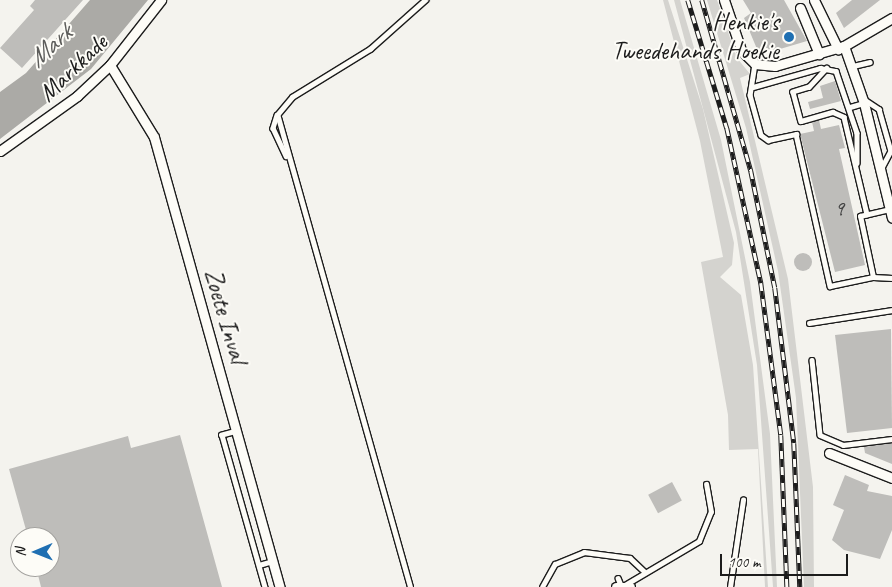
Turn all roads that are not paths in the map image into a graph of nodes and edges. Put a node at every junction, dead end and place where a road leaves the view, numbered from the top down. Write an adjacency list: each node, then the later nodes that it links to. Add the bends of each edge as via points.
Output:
1 (161, 0): 11 (street, Markkade)
2 (425, 0): 17 (lane, via 370,49 292,97)
3 (724, 0): 10 (street, via 741,50)
4 (814, 0): 7 (street)
5 (800, 8): 8 (street)
6 (892, 18): 7 (street)
7 (841, 47): 8 (street); 12 (street)
8 (820, 54): 10 (street, via 775,66)
9 (870, 62): 12 (lane)
10 (755, 64): 14 (lane)
11 (110, 65): 19 (street, Markkade, via 43,124); 30 (street, Zoete Inval, via 154,136)
12 (853, 66): 15 (street)
13 (827, 68): 14 (lane); 16 (lane, via 840,76); 22 (lane, via 808,87 793,92 799,113 802,121 833,112 844,117)
14 (753, 87): 25 (lane, via 750,95 762,137 771,140 796,134 830,286)
15 (863, 101): 16 (lane); 18 (lane, via 882,112); 21 (street)
16 (850, 107): 22 (lane, via 858,133)
17 (278, 115): 20 (lane); 20 (lane, via 273,128)
18 (891, 147): 21 (lane)
19 (0, 151)
20 (286, 156): 42 (lane)
21 (881, 170): 23 (street)
22 (857, 172): 24 (lane)
23 (891, 213): 24 (lane)
24 (867, 214): 25 (lane, via 860,216)
25 (873, 277): 26 (lane)
26 (892, 278)
27 (892, 310): 28 (lane)
28 (809, 323)
29 (812, 360): 31 (lane, via 820,436 843,445)
30 (236, 431): 36 (street, Zoete Inval); 37 (lane, via 222,435)
31 (892, 439)
32 (829, 453): 33 (street)
33 (892, 478)
34 (706, 484): 38 (lane, via 711,512 699,540)
35 (743, 500): 44 (lane)
36 (273, 561): 37 (lane); 41 (street, Zoete Inval)
37 (259, 565): 40 (lane)
38 (644, 571): 39 (lane); 43 (lane, via 630,558 584,552 555,564)
39 (622, 584)
40 (265, 587)
41 (280, 587)
42 (410, 587)
43 (542, 587)
44 (730, 587)

